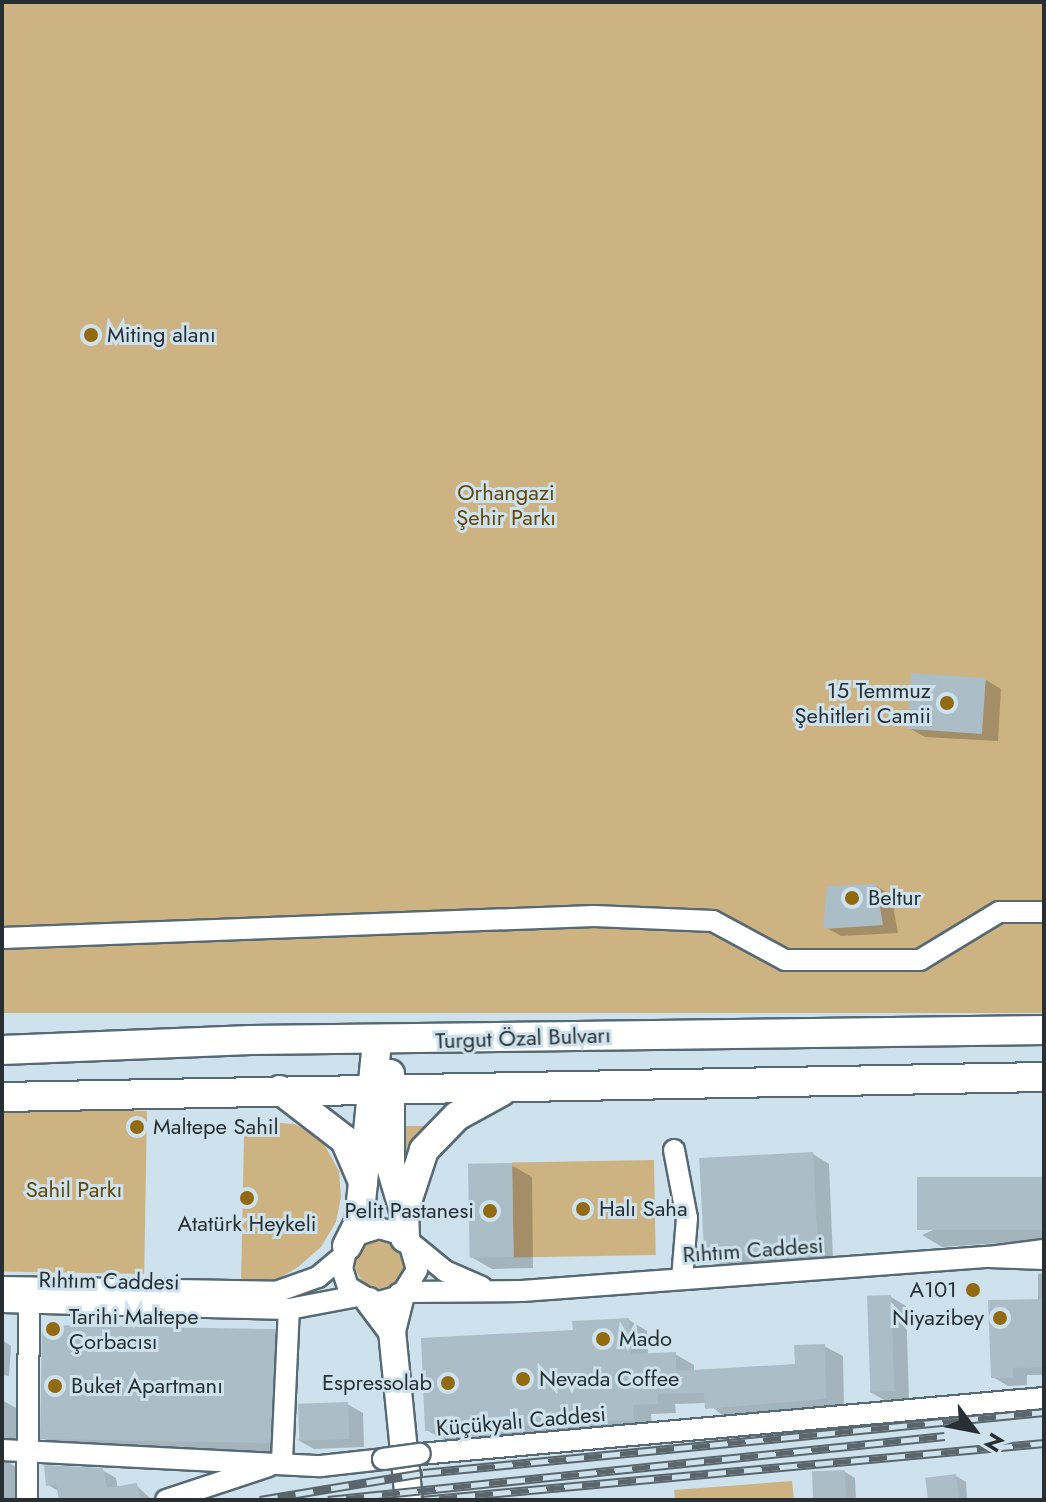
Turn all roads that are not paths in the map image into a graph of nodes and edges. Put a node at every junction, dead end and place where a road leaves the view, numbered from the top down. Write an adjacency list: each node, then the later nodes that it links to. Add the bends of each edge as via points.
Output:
1 (1044, 912): 2 (street, via 999,912 920,960 785,960 713,921 594,916)
2 (2, 938)
3 (1042, 1026): 4 (highway, Turgut Özal Bulvarı)
4 (377, 1042): 5 (highway, Turgut Özal Bulvarı); 9 (highway, via 390,1064)
5 (2, 1050)
6 (1044, 1077): 7 (highway)
7 (529, 1087): 9 (highway); 13 (highway, via 488,1095 430,1141)
8 (280, 1090): 9 (highway); 10 (highway); 12 (highway, via 345,1140)
9 (381, 1090): 12 (highway); 13 (highway, via 390,1164)
10 (2, 1097)
11 (674, 1150): 18 (street, via 687,1218)
12 (364, 1186): 15 (highway, via 359,1222)
13 (406, 1230): 15 (street, via 379,1228 357,1235); 20 (street, Rıhtım Caddesi, via 465,1281); 21 (street, via 417,1270)
14 (1044, 1250): 16 (street, Rıhtım Caddesi)
15 (346, 1251): 22 (street, Rıhtım Caddesi, via 318,1277 276,1292); 23 (street, via 343,1275)
16 (989, 1257): 17 (street, Rıhtım Caddesi); 18 (street, Rıhtım Caddesi)
17 (1044, 1259)
18 (682, 1279): 20 (street, Rıhtım Caddesi)
19 (2, 1287): 22 (street, Rıhtım Caddesi)
20 (522, 1291): 21 (street, Rıhtım Caddesi)
21 (403, 1294): 23 (street, via 383,1303); 26 (main road)
22 (29, 1295): 24 (street, Rıhtım Caddesi); 25 (street, Rıhtım Caddesi); 29 (street)
23 (363, 1299): 25 (street, Rıhtım Caddesi); 26 (main road)
24 (2, 1302)
25 (289, 1309): 31 (street)
26 (392, 1331): 30 (main road)
27 (1044, 1398): 30 (street, Küçükyalı Caddesi)
28 (2, 1450): 29 (street, Küçükyalı Caddesi)
29 (27, 1451): 31 (street, Küçükyalı Caddesi); 32 (street)
30 (401, 1451): 31 (street, Küçükyalı Caddesi, via 321,1466); 34 (main road)
31 (282, 1461): 33 (street)
32 (27, 1500)
33 (166, 1500)
34 (409, 1500)

